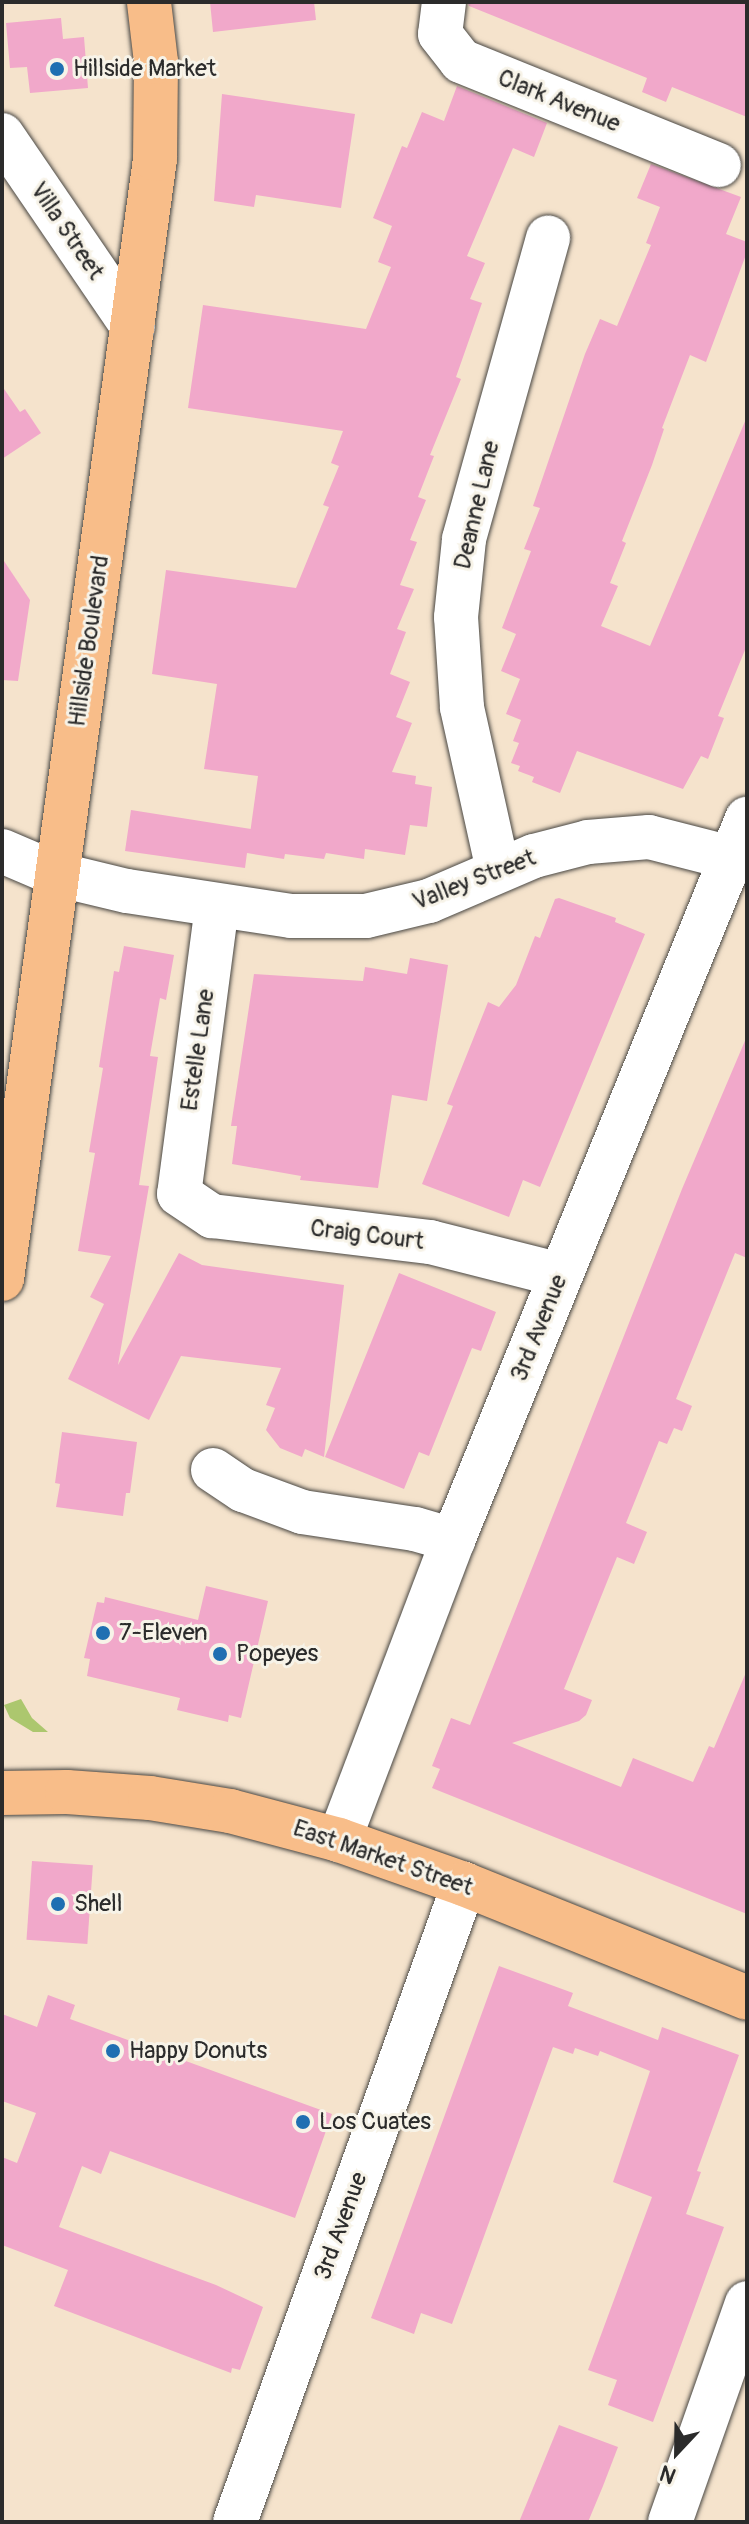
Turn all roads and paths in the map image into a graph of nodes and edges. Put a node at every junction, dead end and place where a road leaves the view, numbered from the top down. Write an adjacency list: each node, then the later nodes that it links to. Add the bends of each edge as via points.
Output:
1 (149, 2): 6 (main road, Hillside Boulevard, via 156,62 155,159)
2 (444, 2): 4 (street, Clark Avenue, via 440,34 461,61)
3 (2, 135): 6 (street, Villa Street)
4 (719, 165)
5 (548, 238): 9 (street, Deanne Lane, via 464,539 456,617 462,707)
6 (133, 327): 10 (main road, Hillside Boulevard)
7 (742, 846): 9 (street, Valley Street, via 649,837 588,842); 13 (street, 3rd Avenue)
8 (2, 851): 10 (street, Valley Street)
9 (498, 870): 11 (street, Valley Street, via 429,901 366,916 291,916)
10 (56, 874): 11 (street, Valley Street); 14 (main road, Hillside Boulevard)
11 (217, 906): 12 (street, Estelle Lane)
12 (179, 1194): 13 (street, Craig Court, via 212,1216 430,1242)
13 (560, 1275): 16 (street, 3rd Avenue)
14 (2, 1279)
15 (213, 1470): 16 (street, via 243,1490 302,1512)
16 (453, 1540): 18 (street, 3rd Avenue)
17 (2, 1793): 18 (main road, East Market Street, via 150,1798 230,1811)
18 (339, 1840): 19 (main road, East Market Street)
19 (464, 1884): 20 (main road, East Market Street); 22 (street, 3rd Avenue)
20 (747, 1998)
21 (747, 2303): 23 (street)
22 (235, 2522)
23 (670, 2522)

